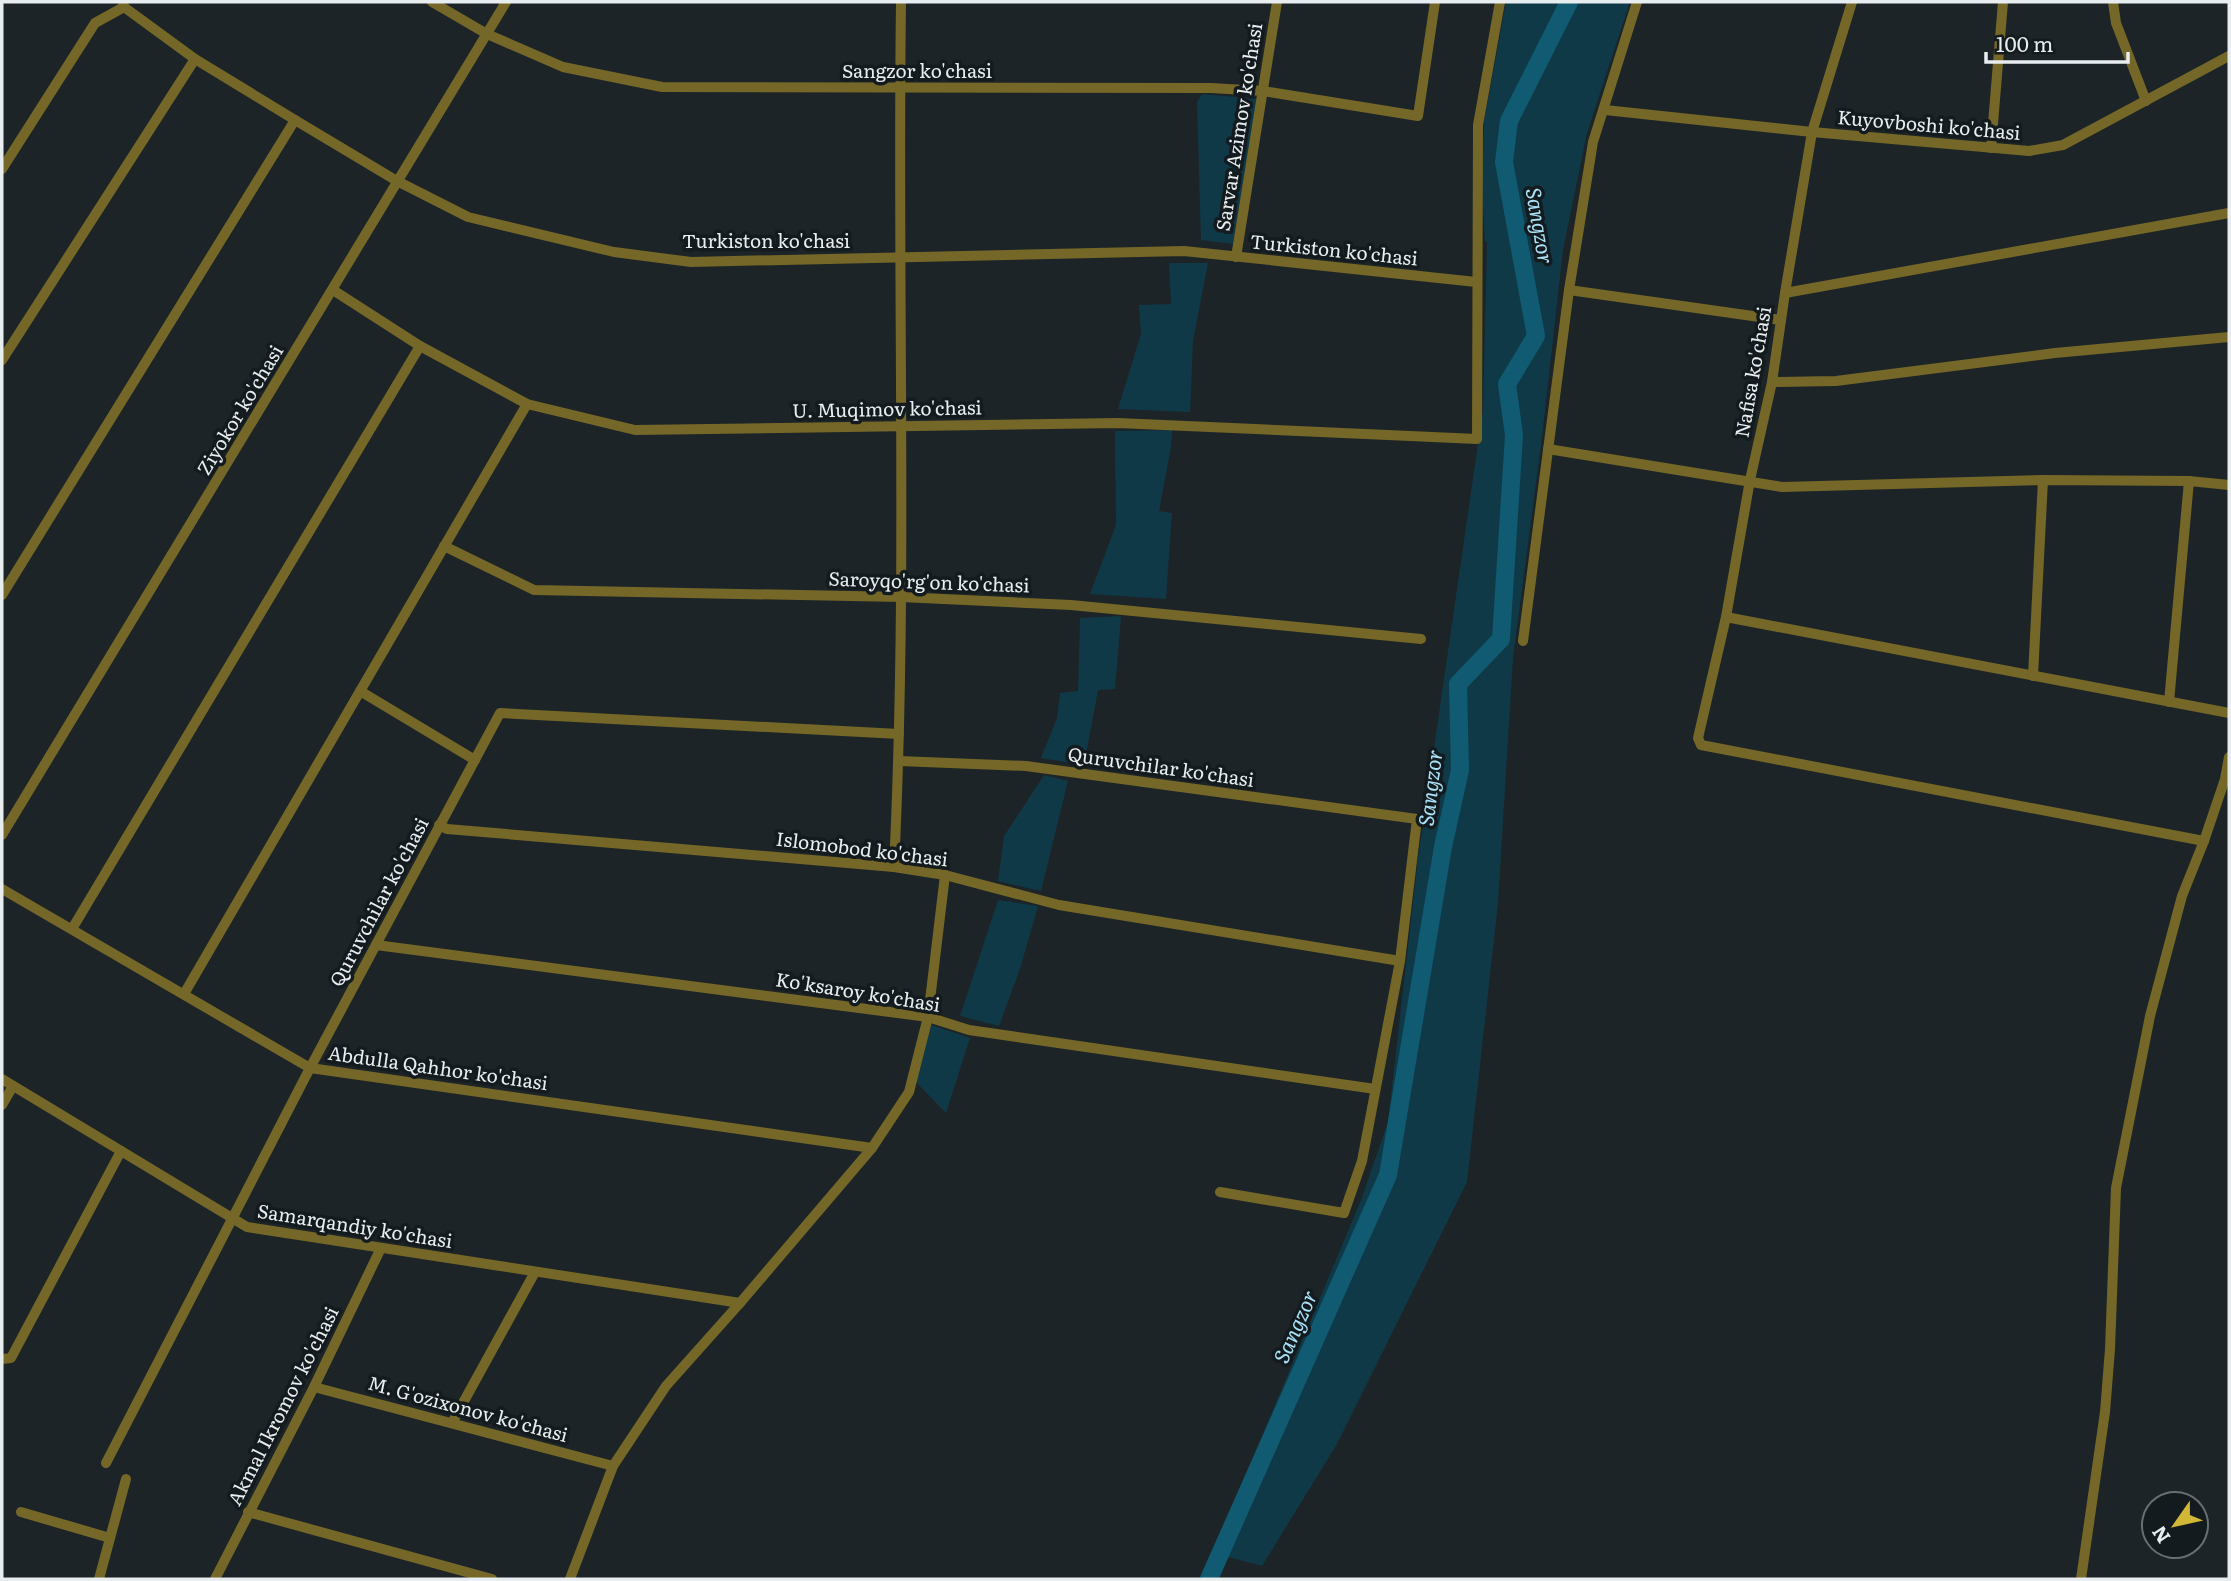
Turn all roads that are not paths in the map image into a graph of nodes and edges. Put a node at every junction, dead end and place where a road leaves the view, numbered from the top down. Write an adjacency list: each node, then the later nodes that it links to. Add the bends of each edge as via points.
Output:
1 (432, 2): 12 (street, Sangzor ko'chasi)
2 (506, 2): 12 (street, Ziyokor ko'chasi)
3 (901, 2): 15 (street)
4 (1277, 2): 16 (street, Sarvar Azimov ko'chasi)
5 (1435, 2): 16 (street, Sangzor ko'chasi, via 1418,116)
6 (1500, 2): 27 (street, via 1478,125)
7 (1637, 2): 18 (street)
8 (1852, 2): 20 (street, Nafisa ko'chasi)
9 (2003, 2): 21 (street)
10 (2113, 2): 17 (street, via 2116,23)
11 (123, 5): 14 (street, Turkiston ko'chasi); 22 (street, via 95,23)
12 (487, 34): 15 (street, Sangzor ko'chasi, via 563,67 662,87); 23 (street, Ziyokor ko'chasi)
13 (2229, 56): 17 (street, Kuyovboshi ko'chasi)
14 (195, 58): 19 (street, Turkiston ko'chasi); 34 (street)
15 (900, 88): 16 (street, Sangzor ko'chasi); 25 (street)
16 (1263, 91): 26 (street, Sarvar Azimov ko'chasi)
17 (2146, 102): 21 (street, Kuyovboshi ko'chasi, via 2063,145 2029,151)
18 (1605, 110): 20 (street, Kuyovboshi ko'chasi); 29 (street, via 1593,142)
19 (295, 120): 23 (street, Turkiston ko'chasi); 44 (street)
20 (1812, 132): 21 (street, Kuyovboshi ko'chasi); 30 (street, Nafisa ko'chasi)
21 (1992, 148)
22 (2, 169)
23 (397, 181): 25 (street, Turkiston ko'chasi, via 468,217 614,252 691,262); 28 (street, Ziyokor ko'chasi)
24 (2229, 212): 30 (street)
25 (901, 257): 26 (street, Turkiston ko'chasi, via 1184,251); 37 (street)
26 (1236, 257): 27 (street, Turkiston ko'chasi)
27 (1476, 282): 37 (street, U. Muqimov ko'chasi, via 1476,439 1118,423)
28 (333, 290): 33 (street, U. Muqimov ko'chasi); 59 (street, Ziyokor ko'chasi)
29 (1569, 290): 31 (street); 38 (street)
30 (1784, 293): 31 (street, Nafisa ko'chasi)
31 (1781, 320): 35 (street, Nafisa ko'chasi)
32 (2229, 337): 35 (street, via 1836,381)
33 (420, 346): 36 (street, U. Muqimov ko'chasi); 64 (street)
34 (2, 360)
35 (1772, 383): 39 (street, Nafisa ko'chasi)
36 (527, 404): 37 (street, U. Muqimov ko'chasi, via 635,430); 43 (street)
37 (900, 427): 45 (street)
38 (1548, 449): 39 (street); 48 (street)
39 (1750, 480): 40 (street, via 1782,487); 46 (street, Nafisa ko'chasi)
40 (2043, 480): 41 (street); 49 (street)
41 (2189, 481): 42 (street); 51 (street)
42 (2229, 485)
43 (444, 546): 45 (street, Saroyqo'rg'on ko'chasi, via 534,590); 50 (street)
44 (2, 595)
45 (901, 597): 47 (street, Saroyqo'rg'on ko'chasi, via 1071,605); 53 (street)
46 (1726, 617): 49 (street); 60 (street, Nafisa ko'chasi, via 1701,745)
47 (1421, 639)
48 (1523, 641)
49 (2033, 676): 51 (street)
50 (360, 691): 55 (street); 67 (street)
51 (2169, 702): 52 (street)
52 (2229, 713)
53 (900, 734): 55 (street, Quruvchilar ko'chasi, via 500,713); 56 (street)
54 (2229, 757): 57 (street)
55 (475, 760): 58 (street, Quruvchilar ko'chasi)
56 (899, 761): 61 (street); 66 (street, Quruvchilar ko'chasi, via 1026,766 1417,819)
57 (2227, 779): 60 (street)
58 (439, 825): 61 (street, Islomobod ko'chasi); 65 (street, Quruvchilar ko'chasi)
59 (2, 835)
60 (2204, 841): 94 (street, via 2182,896 2150,1016 2116,1188 2105,1412)
61 (894, 867): 62 (street, Islomobod ko'chasi)
62 (945, 875): 66 (street, Islomobod ko'chasi, via 1059,905); 68 (street)
63 (2, 889): 64 (street, Abdulla Qahhor ko'chasi)
64 (72, 929): 67 (street, Abdulla Qahhor ko'chasi)
65 (376, 945): 68 (street, Ko'ksaroy ko'chasi); 69 (street, Quruvchilar ko'chasi)
66 (1400, 961): 72 (street)
67 (184, 995): 69 (street, Abdulla Qahhor ko'chasi)
68 (928, 1017): 72 (street, Ko'ksaroy ko'chasi, via 969,1030); 74 (street, via 909,1092)
69 (310, 1068): 74 (street, Abdulla Qahhor ko'chasi); 77 (street, Quruvchilar ko'chasi)
70 (2, 1079): 71 (street, Samarqandiy ko'chasi)
71 (13, 1086): 73 (street); 75 (street, Samarqandiy ko'chasi)
72 (1375, 1089): 76 (street, via 1362,1161 1344,1213)
73 (2, 1105)
74 (872, 1148): 80 (street)
75 (121, 1151): 77 (street, Samarqandiy ko'chasi); 81 (street, via 11,1359)
76 (1220, 1192)
77 (232, 1218): 78 (street, Samarqandiy ko'chasi, via 247,1227); 84 (street, Quruvchilar ko'chasi)
78 (382, 1248): 79 (street, Samarqandiy ko'chasi); 82 (street, Akmal Ikromov ko'chasi)
79 (536, 1272): 80 (street, Samarqandiy ko'chasi); 83 (street)
80 (740, 1303): 85 (street, via 666,1386)
81 (2, 1359)
82 (314, 1387): 83 (street, M. G'ozixonov ko'chasi); 88 (street, Akmal Ikromov ko'chasi)
83 (452, 1423): 85 (street, M. G'ozixonov ko'chasi)
84 (106, 1463)
85 (613, 1466): 93 (street)
86 (126, 1479): 89 (street)
87 (21, 1512): 89 (street)
88 (248, 1513): 91 (street, Akmal Ikromov ko'chasi); 92 (street)
89 (110, 1538): 90 (street)
90 (99, 1579)
91 (215, 1579)
92 (492, 1579)
93 (570, 1579)
94 (2081, 1579)

